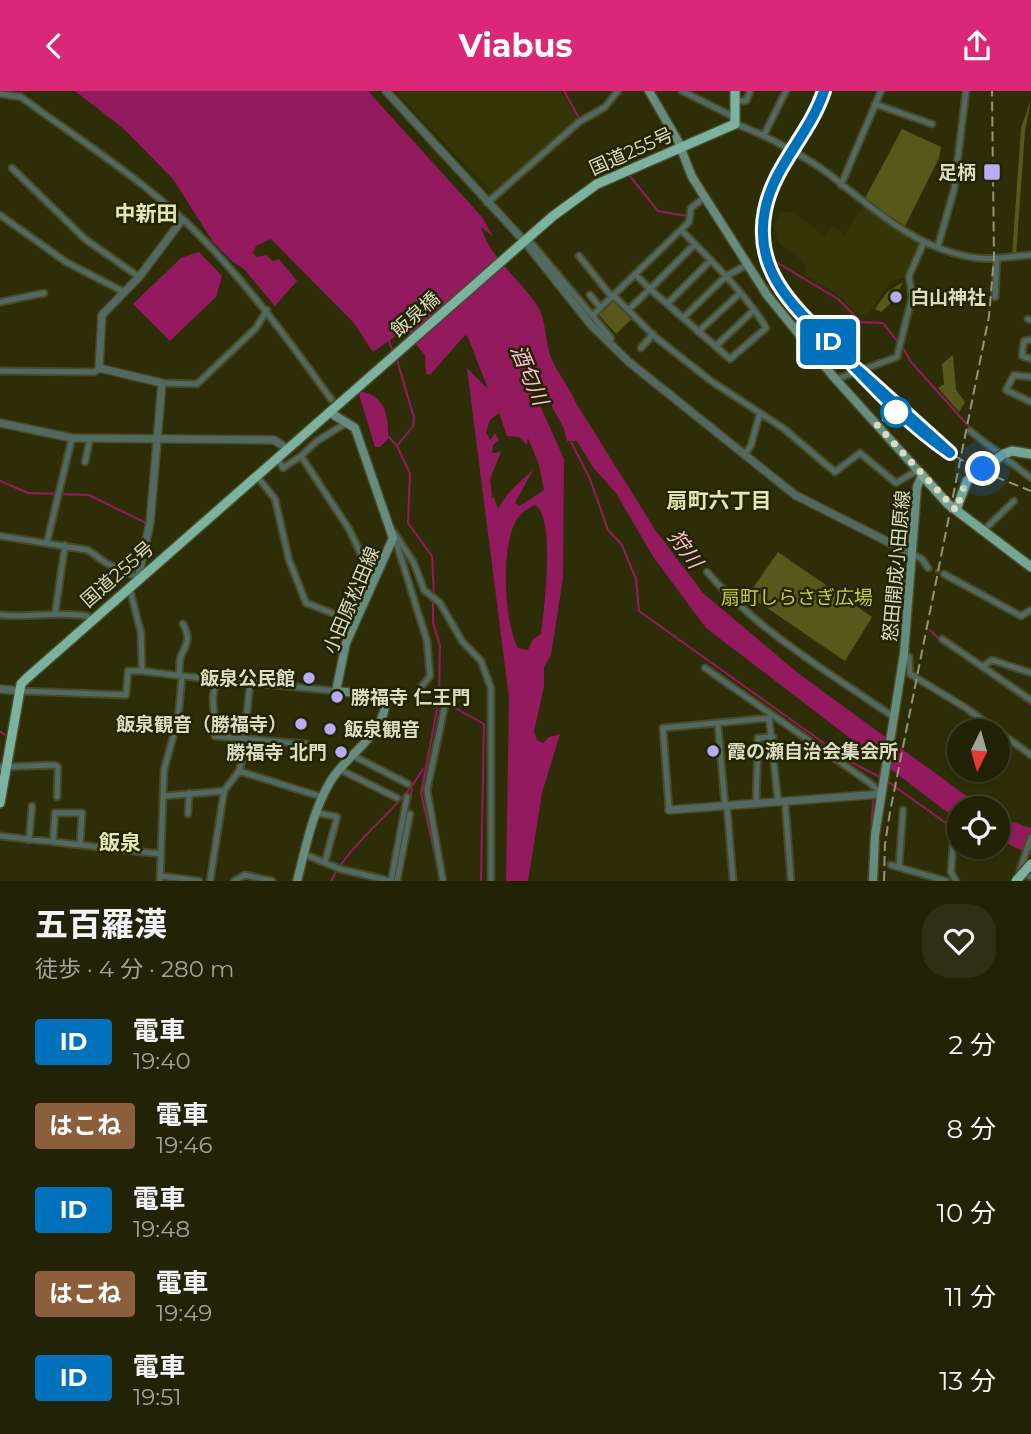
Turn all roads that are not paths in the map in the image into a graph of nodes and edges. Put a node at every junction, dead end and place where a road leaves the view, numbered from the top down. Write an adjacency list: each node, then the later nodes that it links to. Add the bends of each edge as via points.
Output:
1 (386, 91): 19 (street)
2 (618, 91): 19 (street, via 605,107 579,122)
3 (649, 91): 15 (main road, 怒田開成小田原線)
4 (682, 91): 12 (street)
5 (750, 91): 10 (street, via 746,101)
6 (786, 91): 14 (street)
7 (881, 91): 11 (street)
8 (967, 91): 26 (street, via 954,190)
9 (0, 94): 21 (street, via 21,97)
10 (735, 96): 12 (highway)
11 (876, 104): 13 (street); 17 (street)
12 (735, 121): 14 (street); 15 (highway, 国道255号)
13 (932, 124)
14 (764, 135): 17 (street)
15 (682, 148): 18 (main road, 怒田開成小田原線); 23 (highway, 国道255号, via 597,184)
16 (12, 168): 34 (street, via 85,239)
17 (841, 185): 24 (street, via 893,225)
18 (705, 197): 22 (street, via 691,208 690,222); 31 (main road, 怒田開成小田原線)
19 (487, 203): 23 (street)
20 (0, 215): 36 (street, via 66,262)
21 (183, 220): 34 (street); 45 (street)
22 (681, 230): 25 (street); 32 (street)
23 (526, 241): 48 (street); 53 (street, via 549,276); 64 (highway, 飯泉橋)
24 (924, 241): 26 (street); 60 (street, via 909,276 912,297 894,359)
25 (695, 244): 30 (street); 35 (street)
26 (939, 246): 29 (street, via 972,257)
27 (1031, 255): 29 (street)
28 (579, 256): 40 (street)
29 (998, 258): 41 (street)
30 (711, 260): 33 (street); 43 (street)
31 (747, 265): 33 (street); 60 (main road, 怒田開成小田原線)
32 (635, 274): 35 (street); 40 (street)
33 (726, 276): 38 (street); 49 (street)
34 (139, 277): 36 (street)
35 (650, 289): 43 (street); 46 (street)
36 (124, 292): 57 (street, via 102,317)
37 (44, 293): 42 (street)
38 (740, 294): 47 (street); 50 (street)
39 (590, 295): 44 (street)
40 (613, 296): 44 (street); 46 (street)
41 (995, 297)
42 (0, 302)
43 (667, 304): 49 (street)
44 (600, 307): 48 (street)
45 (267, 310): 61 (street, via 256,328 198,384); 62 (street)
46 (628, 310): 51 (street)
47 (752, 311): 54 (street); 54 (street, via 766,328 730,359)
48 (592, 316): 53 (street, via 611,338)
49 (683, 318): 50 (street)
50 (698, 332): 54 (street)
51 (653, 334): 55 (street); 65 (street)
52 (1031, 340): 56 (street, via 1024,341 1022,356)
53 (608, 343): 74 (street)
54 (716, 346)
55 (641, 348)
56 (1031, 359)
57 (99, 369): 58 (street); 61 (street)
58 (0, 370)
59 (1031, 377): 63 (street, via 1014,375 1006,390)
60 (837, 379): 78 (main road, 怒田開成小田原線)
61 (162, 383): 71 (street)
62 (331, 399)
63 (1031, 402)
64 (329, 412): 66 (main road); 72 (highway, 国道255号)
65 (760, 413): 74 (street); 78 (street, via 835,472 860,453 896,483)
66 (348, 422): 75 (street); 83 (main road, 小田原松田線, via 355,428)
67 (0, 423): 69 (street)
68 (970, 431): 80 (street)
69 (72, 438): 70 (street); 86 (street)
70 (90, 439): 71 (street); 77 (street)
71 (157, 440): 72 (street, via 274,440); 94 (street, via 150,523)
72 (288, 449): 76 (highway, 国道255号)
73 (1031, 454): 82 (main road, via 1012,451 967,481)
74 (744, 455): 89 (street, via 810,505)
75 (301, 456): 76 (street, via 283,468); 95 (street, via 349,529)
76 (277, 457): 79 (highway, 国道255号)
77 (85, 462)
78 (920, 473): 82 (main road); 89 (main road, 怒田開成小田原線)
79 (256, 475): 94 (highway, 国道255号); 102 (street, via 275,499 289,560 306,603)
80 (1031, 478)
81 (1014, 501): 84 (street)
82 (956, 510): 84 (main road)
83 (390, 527): 87 (main road, 小田原松田線); 171 (street, via 403,542 424,590 481,661 491,688)
84 (983, 531): 91 (main road)
85 (0, 536): 86 (street)
86 (47, 542): 88 (street)
87 (392, 542): 95 (main road, 小田原松田線); 112 (street, via 397,545 427,642 430,675)
88 (65, 545): 94 (street, via 88,550); 98 (street)
89 (912, 554): 90 (street); 104 (main road, 怒田開成小田原線)
90 (928, 568)
91 (1031, 568)
92 (707, 572): 119 (street, via 770,631)
93 (944, 574): 97 (street, via 1021,616)
94 (138, 578): 96 (highway, 国道255号)
95 (374, 583): 102 (main road, 小田原松田線)
96 (129, 586): 100 (highway, 国道255号); 107 (street, via 141,633)
97 (1031, 610)
98 (55, 614): 99 (street); 100 (street)
99 (0, 615)
100 (91, 619): 114 (highway, 国道255号, via 27,678)
101 (183, 624): 109 (street, via 189,636 181,656)
102 (354, 626): 115 (main road, 小田原松田線, via 340,662)
103 (942, 639): 105 (street)
104 (904, 654): 119 (main road, 怒田開成小田原線); 125 (street, via 909,657 910,674)
105 (982, 667): 108 (street, via 992,660); 116 (street)
106 (705, 668): 118 (street)
107 (142, 671): 109 (street); 114 (street, via 128,670 126,695)
108 (1031, 673)
109 (181, 675): 110 (street); 133 (street, via 178,719 163,770)
110 (216, 679): 111 (street); 122 (street, via 215,736)
111 (250, 684): 115 (street); 122 (street)
112 (422, 686)
113 (0, 689): 114 (street)
114 (20, 691): 126 (highway, 国道255号)
115 (336, 691): 124 (main road, via 377,695 384,701 384,715)
116 (1031, 700)
117 (445, 705): 170 (street, via 427,790)
118 (773, 718): 120 (street); 121 (street); 132 (street)
119 (895, 720): 132 (main road, 怒田開成小田原線)
120 (718, 725): 142 (street); 143 (street, via 663,728)
121 (773, 737): 138 (street); 140 (street, via 758,738)
122 (246, 739): 123 (street); 128 (street)
123 (307, 744)
124 (352, 755): 127 (main road); 129 (street)
125 (1031, 755)
126 (3, 768): 134 (street, via 58,767); 139 (highway, 国道255号)
127 (339, 769): 135 (main road); 137 (street)
128 (239, 771): 130 (street); 135 (street)
129 (408, 784)
130 (224, 791): 131 (street); 164 (street)
131 (189, 793): 133 (street); 146 (street)
132 (881, 794): 138 (street); 174 (main road, 怒田開成小田原線)
133 (164, 796): 154 (street)
134 (57, 797)
135 (322, 797): 145 (main road)
136 (407, 797): 148 (street)
137 (397, 798)
138 (781, 801): 140 (street); 173 (street)
139 (0, 803)
140 (756, 803): 142 (street)
141 (32, 806): 151 (street)
142 (726, 806): 143 (street); 172 (street)
143 (669, 810)
144 (903, 810): 160 (street)
145 (315, 812): 155 (main road); 157 (street, via 337,817)
146 (188, 814)
147 (410, 814): 148 (street)
148 (405, 828): 168 (street); 169 (street)
149 (0, 836): 151 (street)
150 (1031, 837): 161 (street, via 1020,865 1020,870)
151 (29, 840): 152 (street)
152 (53, 841): 153 (street); 153 (street, via 55,813 82,813)
153 (80, 845): 154 (street)
154 (161, 854): 162 (street)
155 (304, 854): 157 (street); 167 (main road)
156 (952, 859): 176 (street)
157 (325, 862): 168 (street)
158 (891, 865): 160 (street)
159 (1031, 865): 177 (highway, bridge)
160 (899, 867): 175 (street)
161 (1031, 875): 178 (highway)
162 (160, 879): 163 (street)
163 (199, 881)
164 (210, 881)
165 (234, 881): 166 (street, via 251,875)
166 (272, 881)
167 (297, 881)
168 (391, 881)
169 (397, 881)
170 (443, 881)
171 (491, 881)
172 (733, 881)
173 (791, 881)
174 (873, 881)
175 (946, 881)
176 (956, 881)
177 (1016, 881)
178 (1024, 881)

